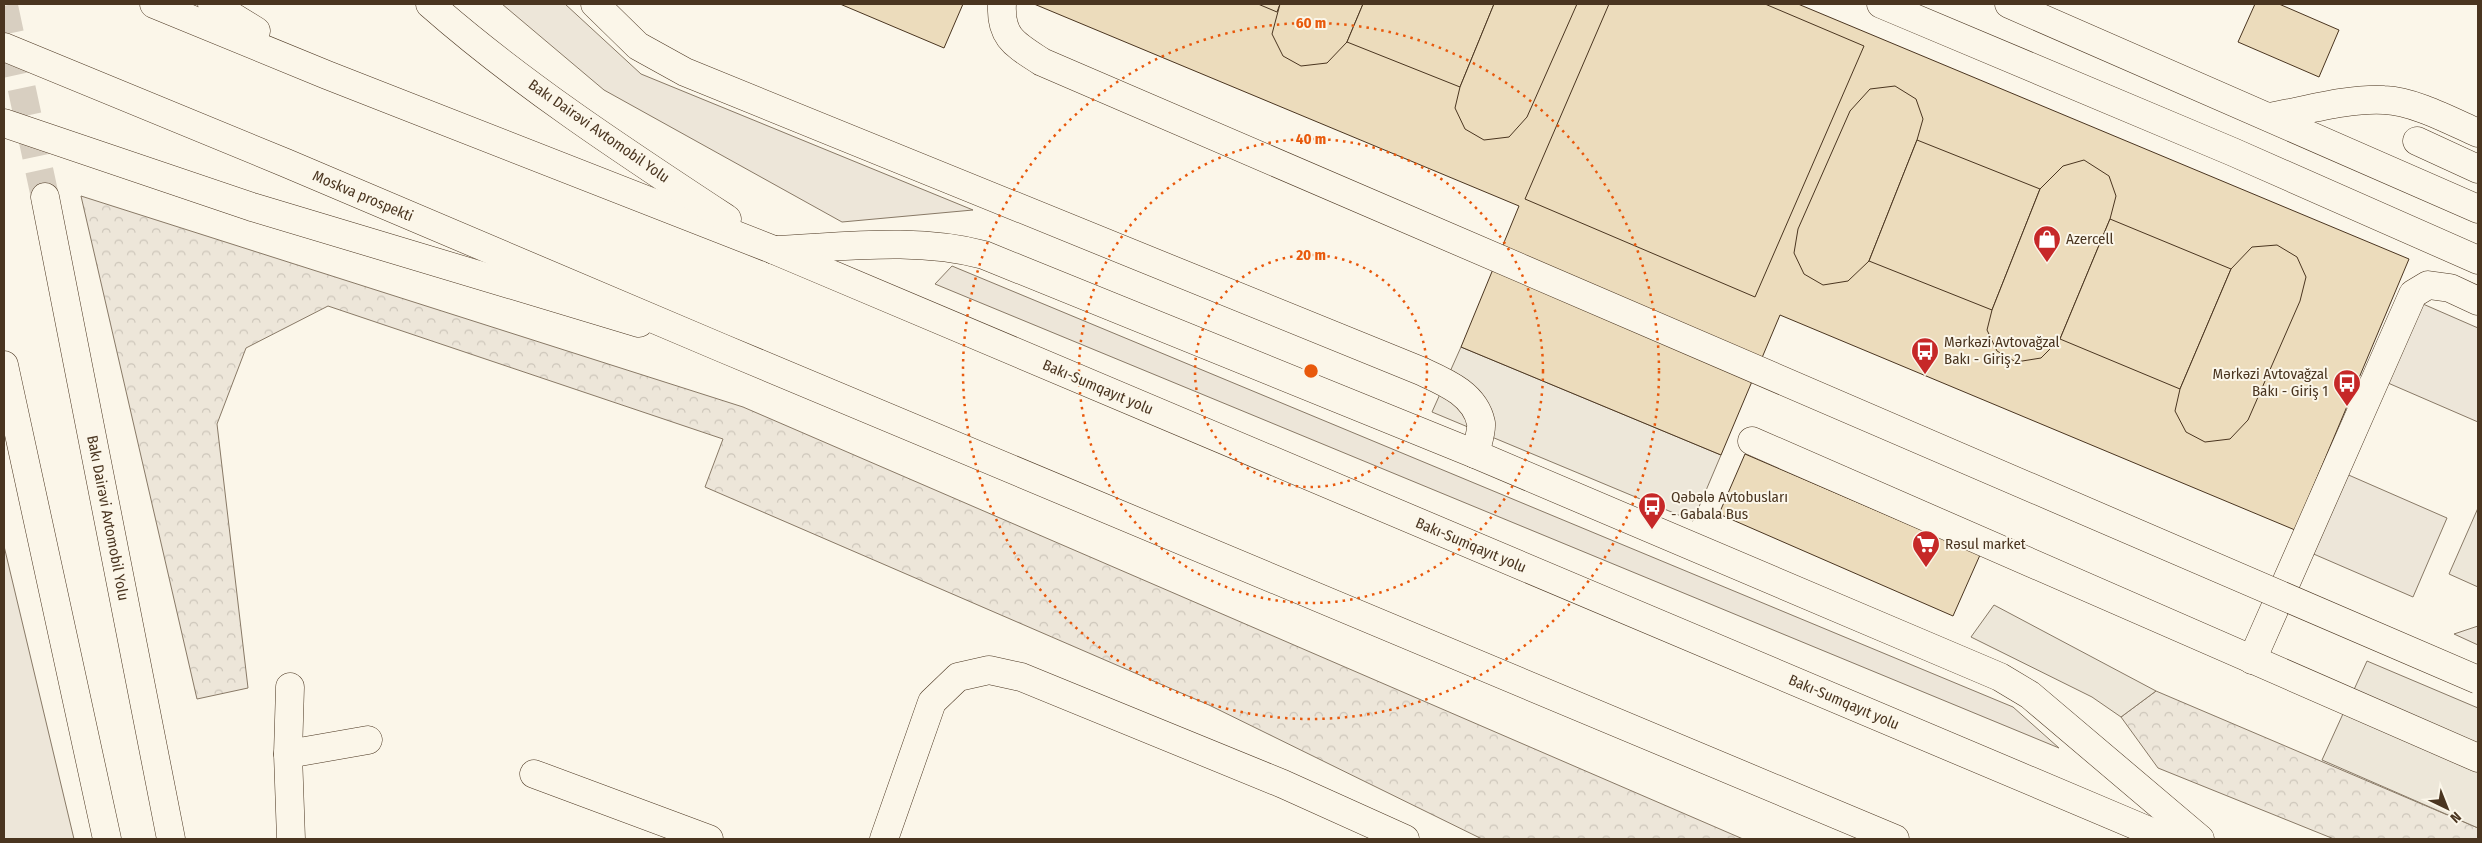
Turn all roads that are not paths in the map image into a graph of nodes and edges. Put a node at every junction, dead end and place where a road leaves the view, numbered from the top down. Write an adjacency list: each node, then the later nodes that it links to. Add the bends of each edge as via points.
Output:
1 (154, 4): 9 (main road)
2 (212, 4): 9 (main road)
3 (430, 4): 17 (main road, Bakı Dairəvi Avtomobil Yolu, via 534,86 637,160)
4 (595, 4): 23 (main road, via 638,46 685,72 1451,385 1474,405 1481,424)
5 (1002, 4): 25 (main road, bridge, via 1001,21 1014,44 1042,62)
6 (1880, 4): 18 (main road)
7 (2009, 4): 10 (main road)
8 (4, 47): 20 (main road, Moskva prospekti)
9 (328, 75): 17 (main road)
10 (2269, 118): 12 (main road, via 2351,102 2384,100 2430,112); 16 (main road)
11 (4, 123): 20 (main road, via 252,207)
12 (2478, 133)
13 (2417, 141): 14 (main road)
14 (2478, 168)
15 (45, 197): 32 (main road, Bakı Dairəvi Avtomobil Yolu)
16 (2478, 209)
17 (774, 250): 23 (main road, via 910,244 954,248 984,255); 38 (main road, Bakı-Sumqayıt yolu)
18 (2478, 260)
19 (2478, 301): 24 (main road, via 2450,288 2428,285 2413,294)
20 (722, 348): 37 (main road)
21 (4, 364): 31 (main road)
22 (1752, 441): 24 (main road)
23 (1475, 454): 39 (main road, via 2000,677 2030,695)
24 (2252, 660): 29 (main road)
25 (2478, 680)
26 (290, 687): 28 (main road)
27 (368, 740): 28 (main road)
28 (288, 754): 33 (main road)
29 (2478, 758)
30 (534, 774): 34 (main road)
31 (107, 839)
32 (171, 839)
33 (291, 839)
34 (708, 839)
35 (884, 839): 36 (main road, via 932,702 958,678 989,670 1030,680 1283,784)
36 (1405, 839)
37 (1895, 839)
38 (2168, 839)
39 (2200, 839)

